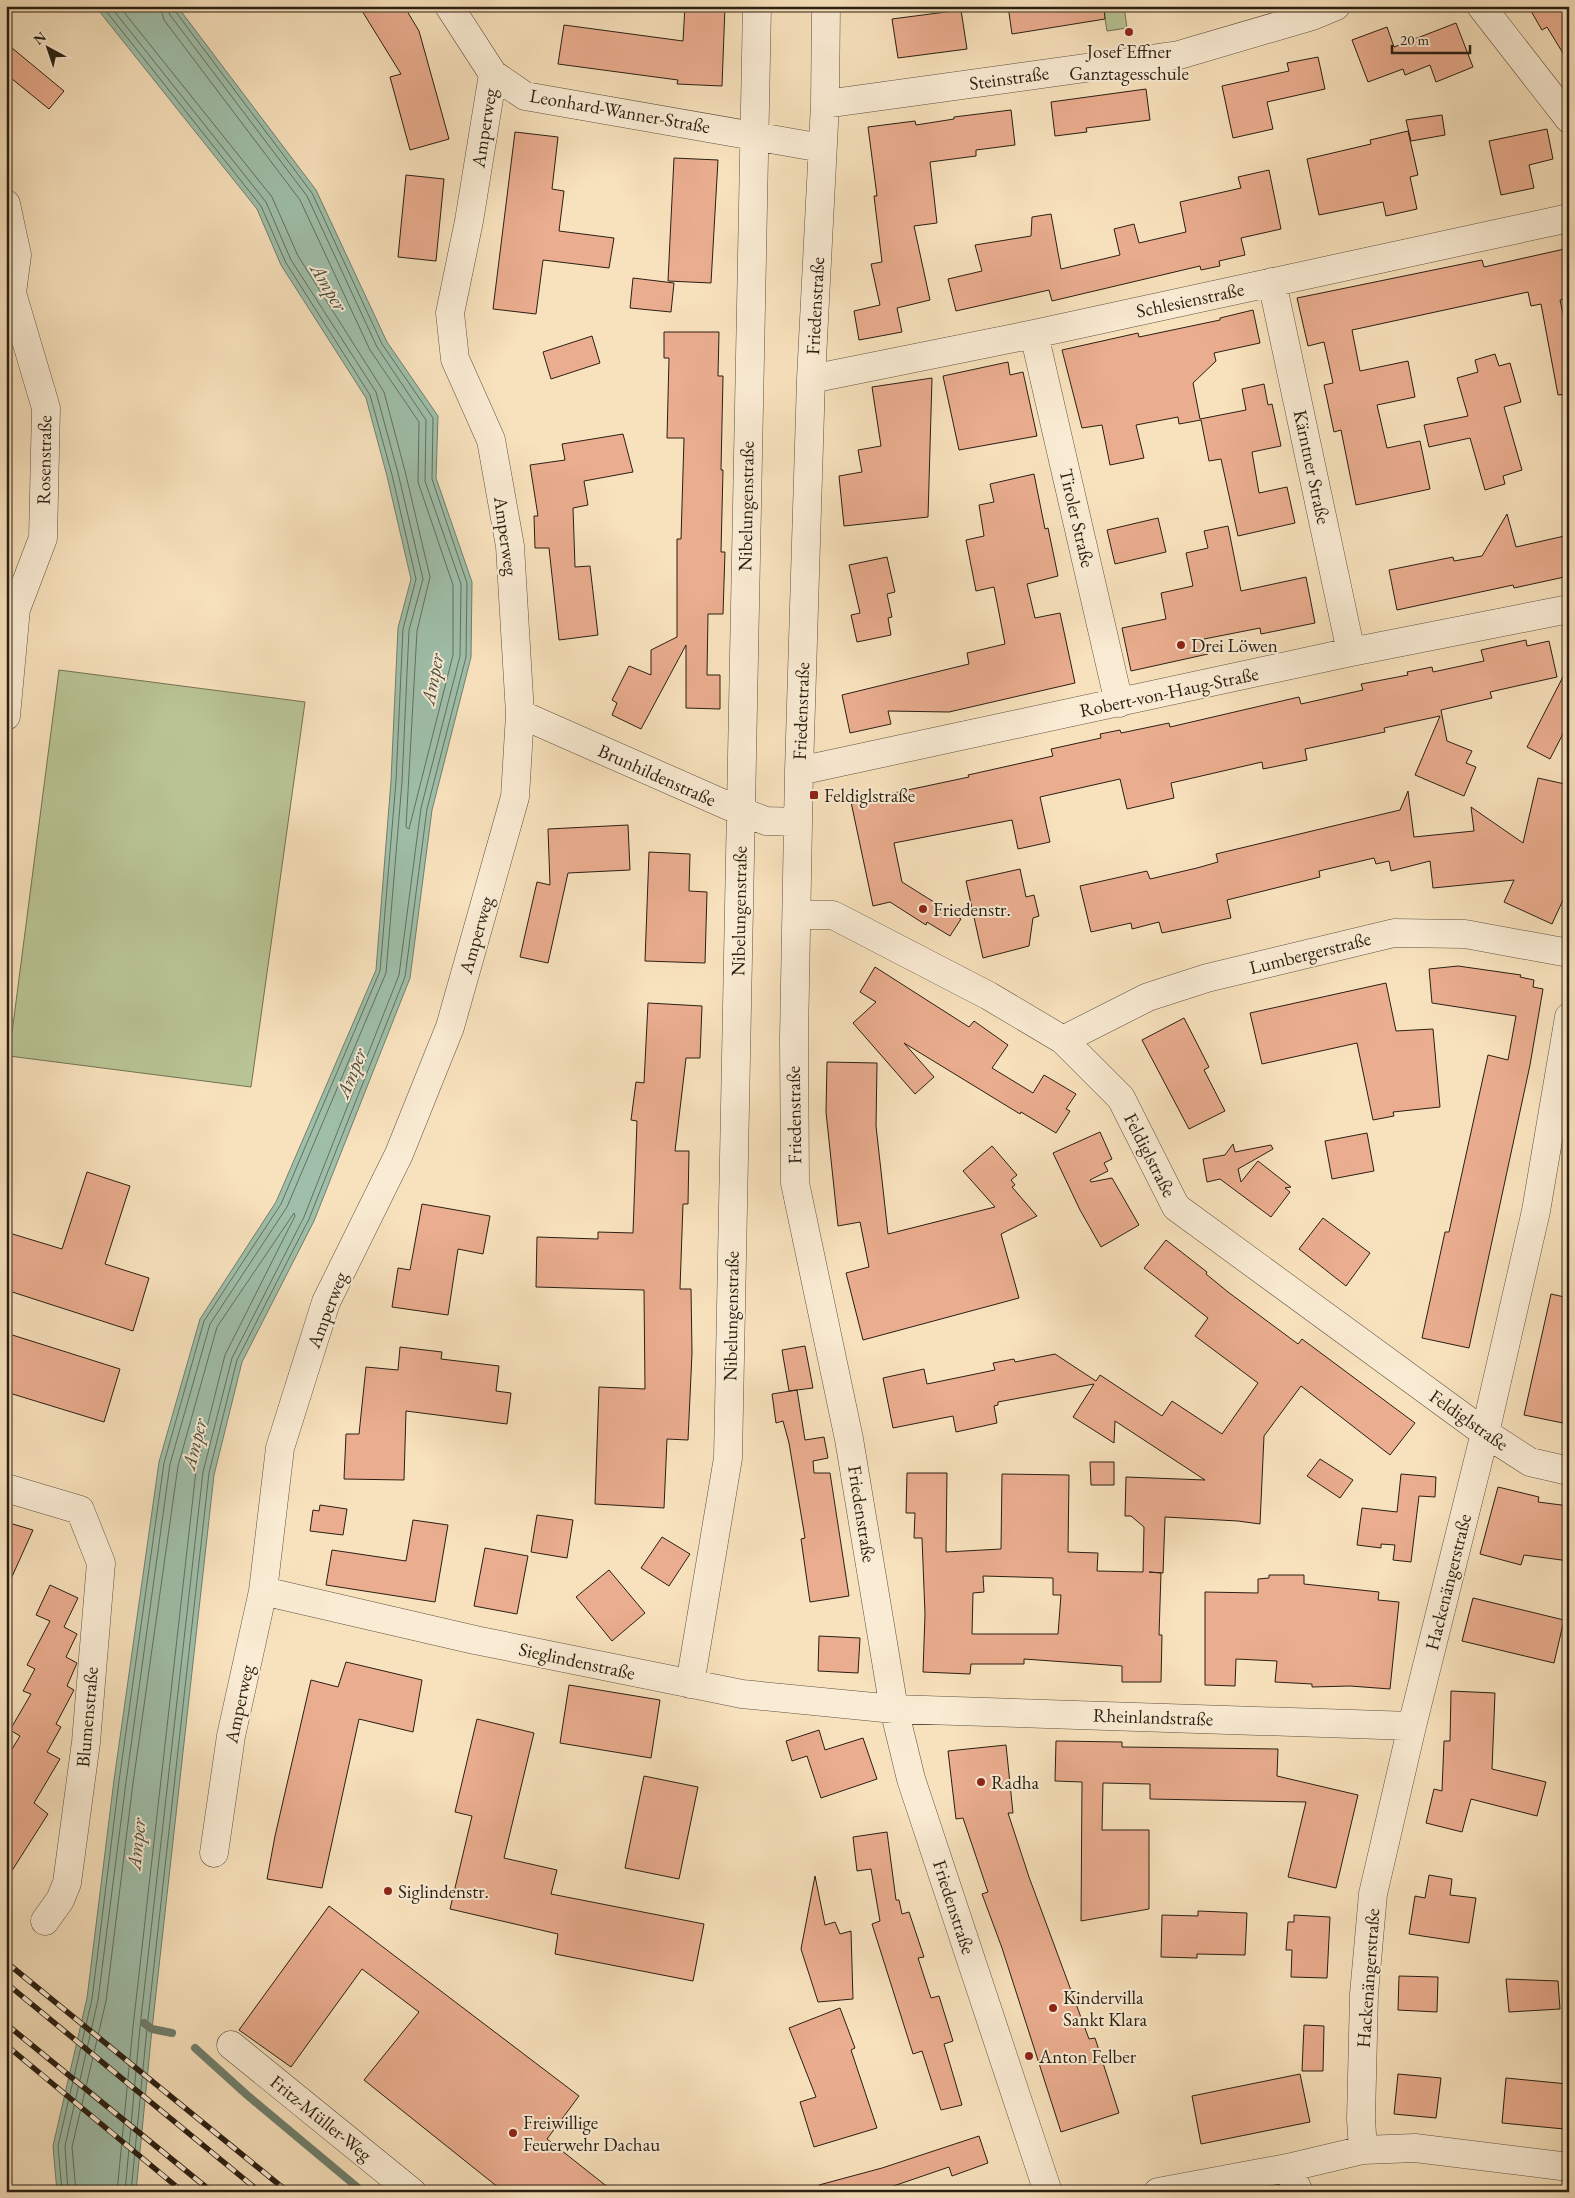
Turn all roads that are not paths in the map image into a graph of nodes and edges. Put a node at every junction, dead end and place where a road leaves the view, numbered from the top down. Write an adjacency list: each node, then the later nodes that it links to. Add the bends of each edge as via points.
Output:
1 (449, 6): 6 (street, Amperweg)
2 (757, 6): 9 (street, Nibelungenstraße)
3 (826, 6): 7 (street, Friedenstraße)
4 (1336, 6): 7 (street, Steinstraße, via 1312,16 1179,54)
5 (1481, 6): 8 (street)
6 (493, 74): 9 (street, Leonhard-Wanner-Straße, via 525,96); 21 (street, Amperweg, via 450,313 455,359 491,440 510,546)
7 (825, 104): 10 (street, Friedenstraße)
8 (1569, 119)
9 (753, 134): 10 (street); 24 (street, Nibelungenstraße)
10 (822, 148): 16 (street, Friedenstraße)
11 (6, 204): 14 (street, Rosenstraße, via 17,255)
12 (1569, 218): 13 (street, Schlesienstraße)
13 (1272, 282): 15 (street, Schlesienstraße); 19 (street, Kärntner Straße)
14 (9, 293): 17 (street, Rosenstraße, via 46,408 42,538)
15 (1034, 334): 16 (street, Schlesienstraße); 20 (street, Tiroler Straße)
16 (811, 379): 23 (street, Friedenstraße)
17 (11, 608): 22 (street, Rosenstraße)
18 (1569, 609): 19 (street, Robert-von-Haug-Straße)
19 (1351, 652): 20 (street, Robert-von-Haug-Straße)
20 (1119, 703): 23 (street, Robert-von-Haug-Straße)
21 (520, 714): 24 (street, Brunhildenstraße); 33 (street, Amperweg, via 515,797 450,1026 399,1154 326,1302 280,1448)
22 (6, 716)
23 (799, 771): 25 (street, Friedenstraße)
24 (740, 811): 25 (street, Brunhildenstraße, via 766,821); 34 (street, Nibelungenstraße, via 728,1458)
25 (798, 822): 26 (street, Friedenstraße)
26 (797, 915): 29 (street, Feldiglstraße, via 833,915 989,996); 35 (street, Friedenstraße, via 795,1183 849,1439)
27 (1569, 953): 29 (street, Lumbergerstraße, via 1465,934 1394,933 1190,983 1148,997)
28 (1569, 1017): 30 (street, Hackenängerstraße, via 1536,1212)
29 (1063, 1040): 30 (street, Feldiglstraße, via 1120,1098 1176,1207)
30 (1485, 1433): 31 (street, Feldiglstraße, via 1530,1462); 36 (street, Hackenängerstraße)
31 (1569, 1471)
32 (6, 1488): 38 (street, Blumenstraße, via 80,1510 101,1563 86,1742 67,1883)
33 (263, 1591): 34 (street, Sieglindenstraße, via 476,1640); 37 (street, Amperweg, via 231,1736)
34 (690, 1684): 35 (street, Sieglindenstraße, via 742,1694)
35 (894, 1709): 36 (street, Rheinlandstraße); 44 (street, Friedenstraße, via 912,1779)
36 (1412, 1726): 40 (street, Hackenängerstraße, via 1373,1894 1364,1994)
37 (214, 1853)
38 (45, 1921)
39 (230, 2045): 43 (street, Fritz-Müller-Weg)
40 (1363, 2150): 41 (street, via 1415,2148); 42 (street)
41 (1569, 2167)
42 (1287, 2168): 45 (street); 46 (street)
43 (412, 2192)
44 (1048, 2192)
45 (1158, 2192)
46 (1299, 2192)

